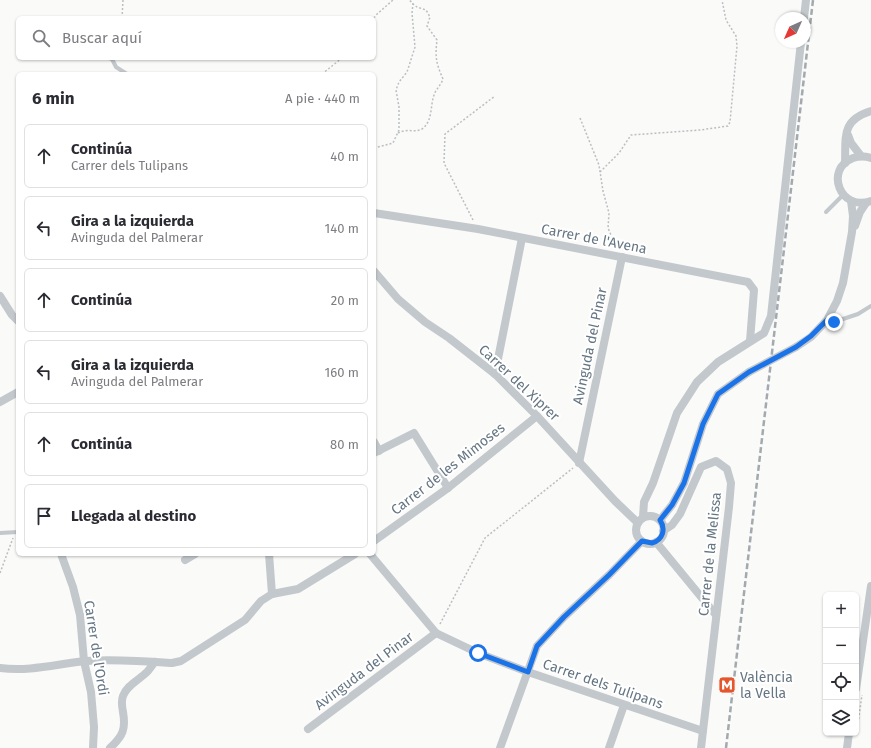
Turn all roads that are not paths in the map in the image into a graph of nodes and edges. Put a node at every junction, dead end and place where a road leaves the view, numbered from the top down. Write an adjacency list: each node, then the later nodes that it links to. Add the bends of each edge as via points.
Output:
1 (806, 0): 2 (street)
2 (805, 12)
3 (800, 48): 24 (street, via 771,316 764,333)
4 (112, 60): 5 (lane, via 116,67)
5 (124, 72)
6 (871, 111): 7 (street, via 852,120)
7 (847, 130): 8 (street, via 851,143); 10 (street)
8 (862, 156): 9 (street); 10 (street)
9 (871, 158)
10 (845, 163): 11 (street, via 838,175)
11 (843, 195): 12 (street); 14 (lane)
12 (851, 201): 13 (street); 16 (street)
13 (868, 202): 16 (street, via 860,212)
14 (826, 212)
15 (376, 213): 17 (street, Carrer de l'Avena)
16 (852, 232): 23 (street, via 843,283)
17 (522, 238): 18 (street, Carrer de l'Avena); 25 (street)
18 (622, 257): 24 (street, Carrer de l'Avena, via 748,282 754,290); 30 (street, Avinguda del Pinar)
19 (376, 273): 25 (street, Carrer del Xiprer, via 398,299)
20 (0, 296): 22 (street)
21 (871, 306): 23 (lane, via 858,314 834,322)
22 (16, 319)
23 (827, 320): 33 (street, bridge, via 796,347 749,372 718,394 703,424 684,483)
24 (750, 341): 32 (street, via 718,362 697,382 678,413 644,502)
25 (495, 374): 28 (street, Carrer del Xiprer)
26 (16, 393): 27 (street)
27 (0, 402)
28 (537, 416): 30 (street, Carrer del Xiprer); 31 (street, Carrer de les Mimoses)
29 (376, 452): 31 (street, via 414,433)
30 (579, 463): 32 (street, Carrer del Xiprer, via 615,501)
31 (448, 488): 37 (street, Carrer de les Mimoses)
32 (640, 520): 33 (street, via 652,516); 38 (street, via 636,531)
33 (660, 520): 34 (street)
34 (663, 531): 39 (street); 48 (street, Carrer de la Melissa, via 672,525 680,514 701,467 716,461 727,469 731,483)
35 (16, 532): 36 (lane)
36 (0, 533)
37 (376, 540)
38 (642, 541): 39 (street); 54 (street, via 537,646)
39 (656, 542): 48 (street)
40 (62, 556): 50 (street, Carrer de l'Ordi, via 80,615)
41 (192, 556): 45 (street)
42 (269, 556): 47 (street)
43 (352, 556): 47 (street, via 298,589)
44 (372, 556): 49 (street, Carrer dels Tulipans)
45 (185, 560)
46 (871, 586): 53 (street)
47 (272, 594): 51 (street, via 261,601 245,620 181,661)
48 (716, 615): 57 (street, Carrer de la Melissa)
49 (436, 633): 54 (street, Carrer dels Tulipans, via 478,653); 56 (street, Avinguda del Pinar)
50 (84, 662): 51 (street); 52 (street, via 14,670); 59 (street, Carrer de l'Ordi, via 94,727)
51 (155, 662): 60 (street, via 129,686 122,697 124,730 119,740)
52 (0, 668)
53 (859, 668)
54 (528, 672): 55 (street, Carrer dels Tulipans); 61 (street)
55 (624, 705): 57 (street, Carrer dels Tulipans); 62 (street)
56 (308, 729)
57 (703, 731): 63 (street, Carrer de la Melissa)
58 (849, 736): 64 (street)
59 (93, 748)
60 (110, 748)
61 (500, 748)
62 (609, 748)
63 (701, 748)
64 (847, 748)

